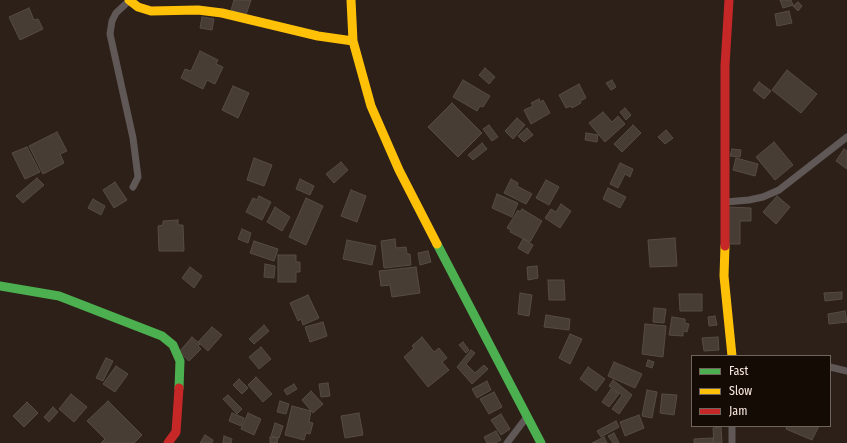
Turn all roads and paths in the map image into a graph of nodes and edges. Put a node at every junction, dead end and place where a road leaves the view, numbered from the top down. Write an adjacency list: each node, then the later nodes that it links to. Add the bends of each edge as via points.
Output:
1 (129, 0): 4 (street, via 138,7 151,11 198,10 222,13 318,36); 6 (street, via 114,17 110,34 134,144 138,176)
2 (351, 0): 4 (street)
3 (729, 0): 7 (street, via 725,64)
4 (353, 41): 12 (street, via 371,106 399,170)
5 (847, 137): 7 (street, via 779,190 763,197)
6 (132, 187)
7 (726, 202): 9 (street, via 724,276)
8 (0, 286): 14 (street, via 59,296 162,336 173,344 180,361 176,432)
9 (732, 355)
10 (831, 367): 11 (street)
11 (847, 371)
12 (526, 418): 15 (street); 16 (street)
13 (732, 427): 17 (street)
14 (168, 443)
15 (507, 443)
16 (541, 443)
17 (732, 443)

